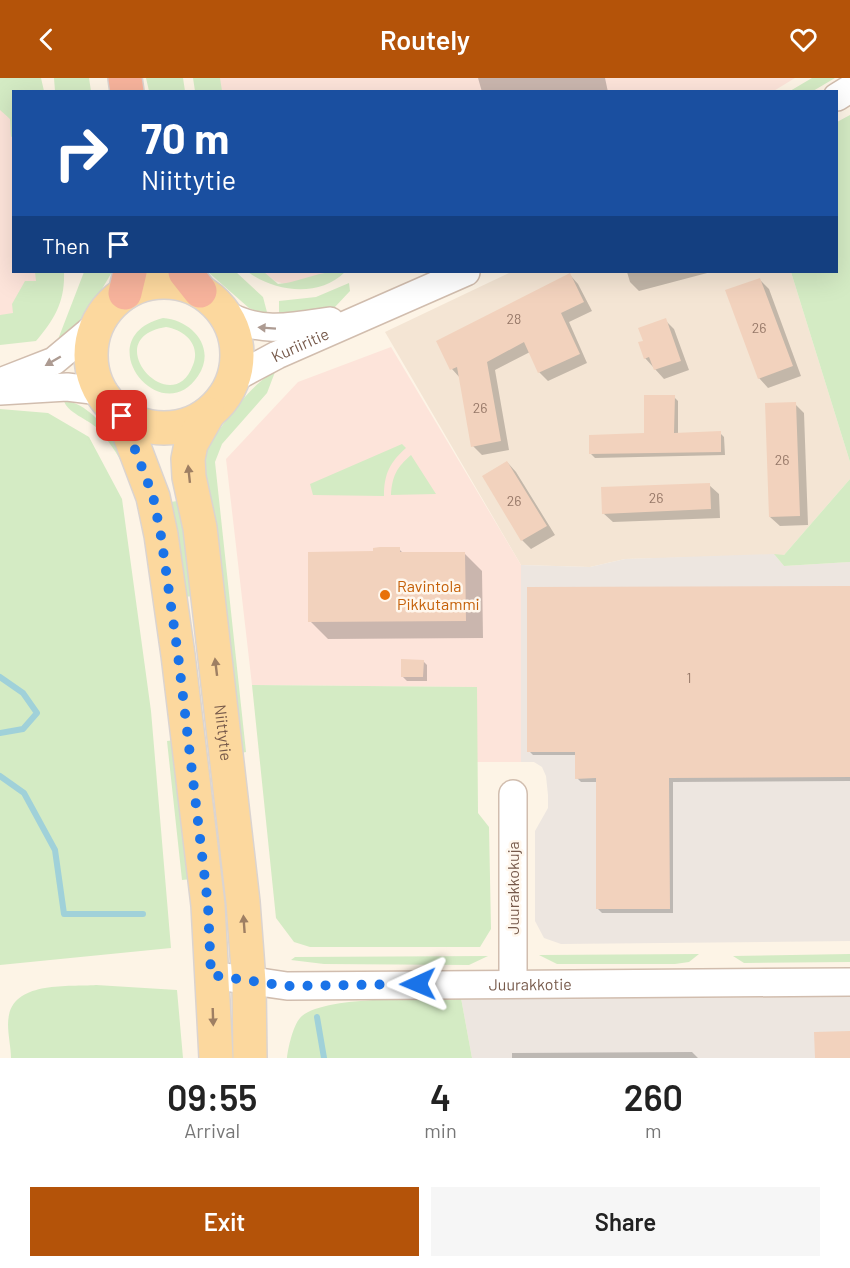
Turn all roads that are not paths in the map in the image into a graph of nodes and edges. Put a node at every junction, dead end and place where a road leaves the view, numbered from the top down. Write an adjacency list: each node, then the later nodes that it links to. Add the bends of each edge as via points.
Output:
1 (464, 273): 5 (street, Kuriiritie)
2 (192, 281): 3 (main road); 4 (main road)
3 (127, 282): 6 (main road)
4 (225, 314): 5 (street, Kuriiritie, one-way to 4, via 275,329 248,325); 7 (main road, via 238,354)
5 (366, 315): 7 (street, Kuriiritie)
6 (97, 325): 8 (street, one-way to 8, via 54,361); 10 (main road, via 91,363)
7 (234, 378): 11 (main road, via 224,397)
8 (0, 382)
9 (0, 391): 10 (street, via 67,387)
10 (100, 391): 12 (main road)
11 (208, 414): 12 (main road, via 185,426 158,428); 15 (main road, Niittytie, one-way to 11, via 200,528 189,477 190,444)
12 (122, 416): 14 (main road, via 153,496 161,536 206,893)
13 (513, 794): 16 (street, Juurakkokuja)
14 (211, 975): 15 (street, Juurakkotie); 18 (main road, one-way to 18)
15 (249, 982): 16 (street, Juurakkotie, via 294,986); 19 (main road, Niittytie)
16 (513, 982): 17 (street, Juurakkotie)
17 (850, 982)
18 (216, 1058)
19 (250, 1058)

